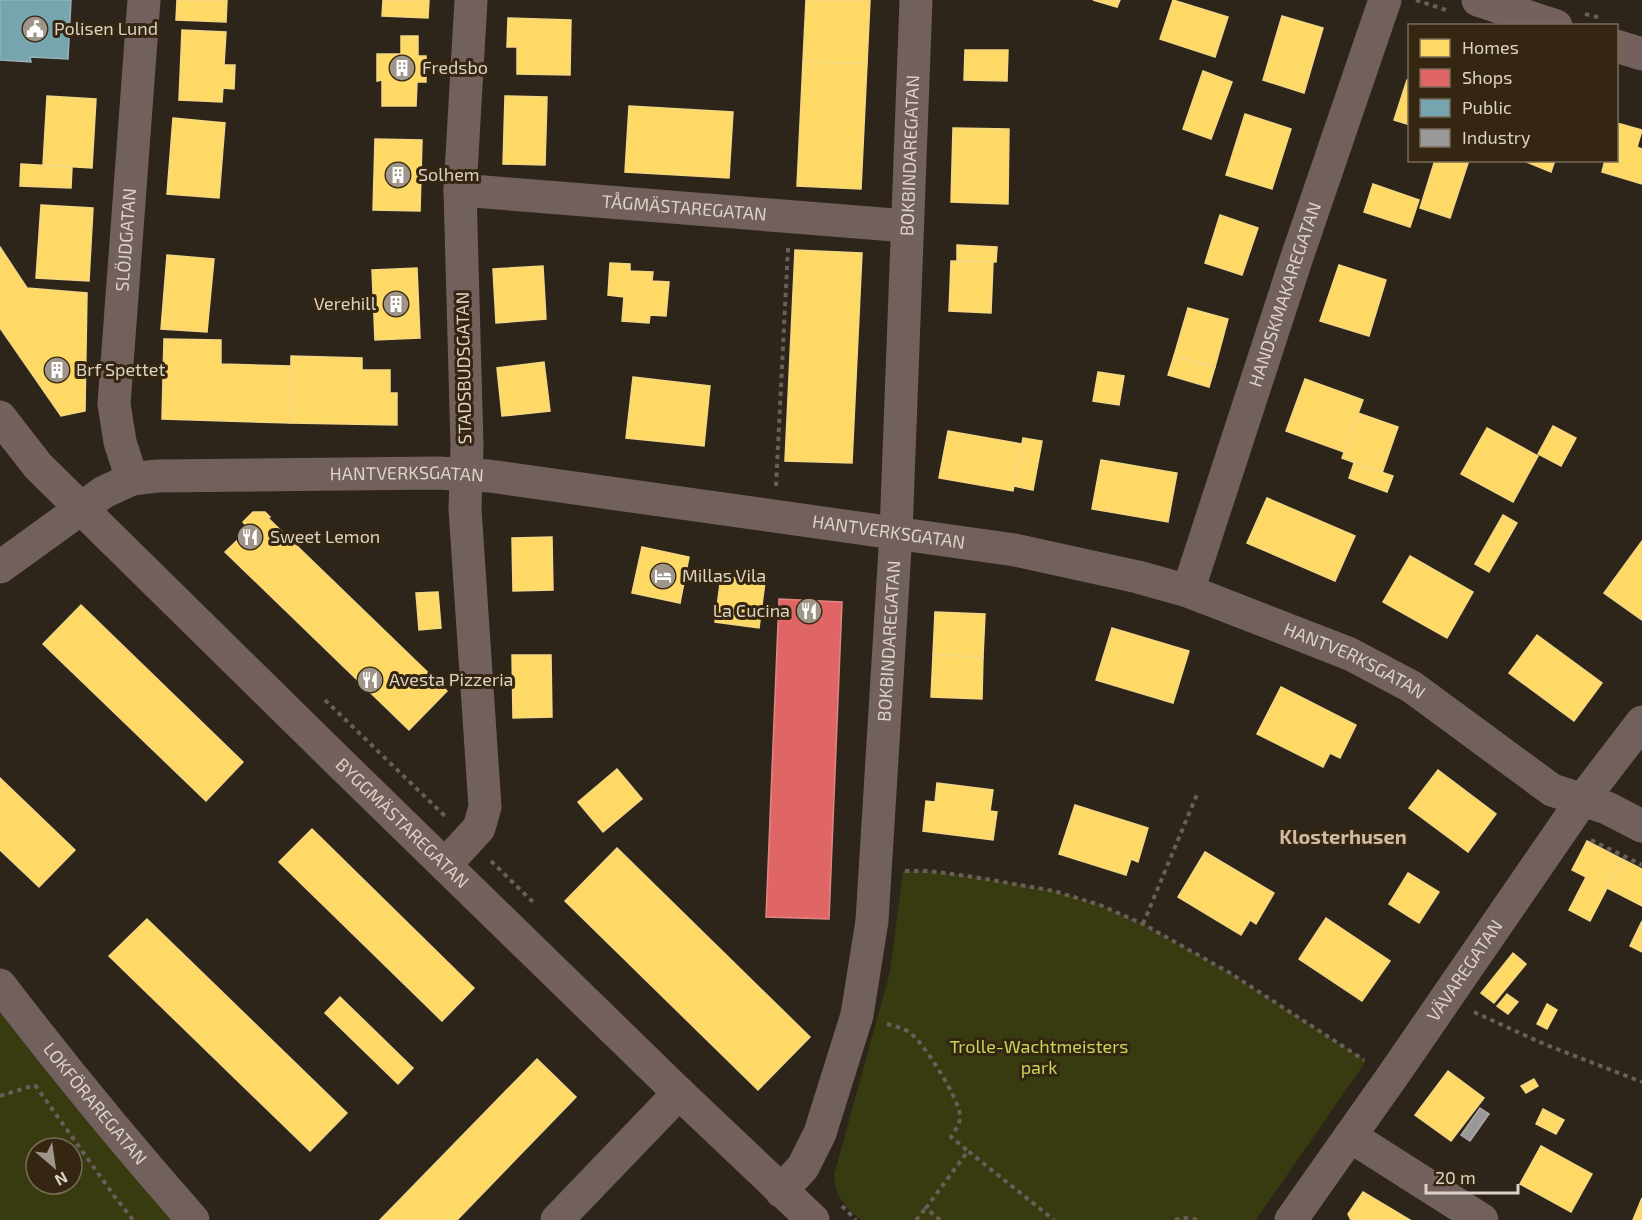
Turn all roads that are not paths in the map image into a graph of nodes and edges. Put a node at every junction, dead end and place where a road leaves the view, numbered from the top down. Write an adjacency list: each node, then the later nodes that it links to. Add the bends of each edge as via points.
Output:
1 (144, 0): 13 (street, SLÖJDGATAN, via 114,404 120,442)
2 (471, 0): 9 (street, STADSBUDSGATAN)
3 (916, 0): 10 (street, BOKBINDAREGATAN)
4 (1385, 0): 17 (street, HANDSKMAKAREGATAN)
5 (1478, 0): 6 (street)
6 (1566, 18)
7 (1618, 37): 8 (street)
8 (1642, 54)
9 (460, 190): 10 (street, TÅGMÄSTAREGATAN); 12 (street, STADSBUDSGATAN, via 467,446)
10 (907, 226): 15 (street, BOKBINDAREGATAN)
11 (0, 417): 14 (street, BYGGMÄSTAREGATAN, via 38,466)
12 (464, 475): 13 (street, HANTVERKSGATAN); 15 (street, HANTVERKSGATAN); 21 (street, STADSBUDSGATAN, via 485,807 479,828)
13 (132, 479): 14 (street, HANTVERKSGATAN)
14 (81, 508): 16 (street, HANTVERKSGATAN); 21 (street, BYGGMÄSTAREGATAN)
15 (896, 533): 17 (street, HANTVERKSGATAN, via 1015,550 1138,576); 25 (street, BOKBINDAREGATAN, via 872,921 857,1015 820,1133 803,1167)
16 (0, 567)
17 (1188, 591): 19 (street, HANTVERKSGATAN, via 1360,659 1412,687 1552,790)
18 (1642, 722): 19 (street, VÄVAREGATAN)
19 (1583, 799): 20 (street, HANTVERKSGATAN); 24 (street, VÄVAREGATAN)
20 (1642, 826)
21 (445, 865): 23 (street, BYGGMÄSTAREGATAN)
22 (0, 985): 26 (street, LOKFÖRAREGATAN, via 136,1156)
23 (679, 1093): 25 (street, BYGGMÄSTAREGATAN); 27 (street)
24 (1350, 1136): 29 (street, VÄVAREGATAN); 30 (street)
25 (781, 1191): 28 (street, BYGGMÄSTAREGATAN)
26 (194, 1220)
27 (557, 1220)
28 (813, 1220)
29 (1291, 1220)
30 (1482, 1220)

